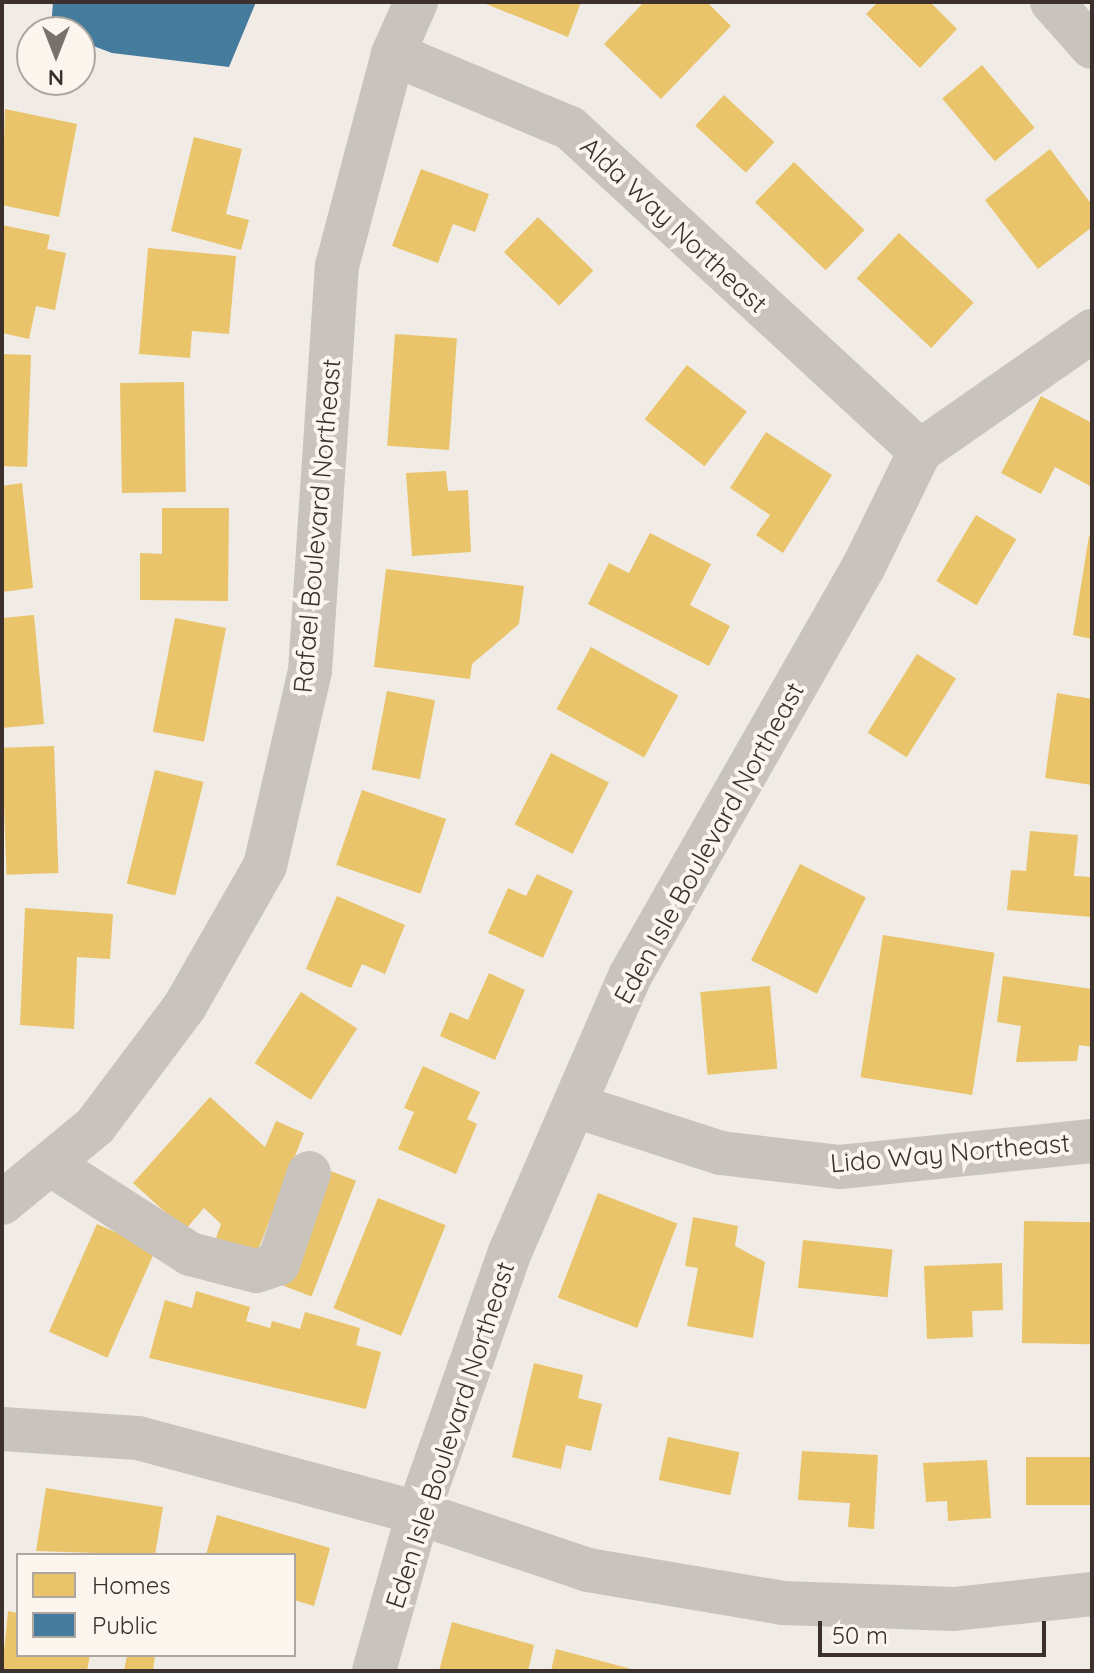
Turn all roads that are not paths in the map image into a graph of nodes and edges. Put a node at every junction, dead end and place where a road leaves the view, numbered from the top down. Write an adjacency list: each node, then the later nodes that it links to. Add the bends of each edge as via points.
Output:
1 (416, 2): 4 (street, Rafael Boulevard Northeast)
2 (1052, 2): 3 (street)
3 (1092, 47)
4 (393, 54): 6 (street, Alda Way Northeast, via 570,128); 9 (street, Rafael Boulevard Northeast, via 337,266 310,671 265,866 185,1006 95,1126)
5 (1092, 331): 6 (street, Eden Isle Boulevard Northeast)
6 (920, 451): 7 (street, Eden Isle Boulevard Northeast, via 863,568 630,976)
7 (576, 1106): 8 (street, Lido Way Northeast, via 721,1153 840,1167); 13 (street, Eden Isle Boulevard Northeast, via 510,1252)
8 (1092, 1141)
9 (50, 1164): 10 (street, via 190,1254 256,1271 278,1264); 11 (street, Rafael Boulevard Northeast)
10 (309, 1173)
11 (2, 1203)
12 (2, 1429): 13 (street, via 138,1438)
13 (418, 1513): 14 (street, via 588,1570 783,1603 954,1609); 15 (street, Eden Isle Boulevard Northeast)
14 (1092, 1594)
15 (374, 1671)

